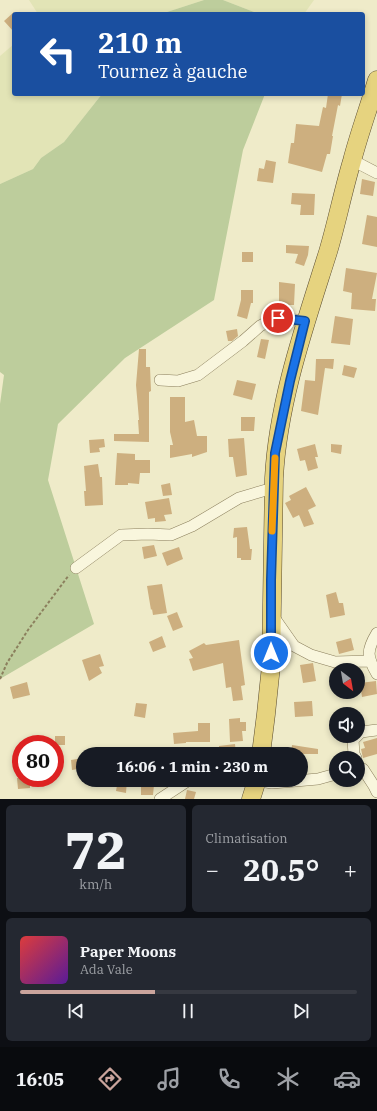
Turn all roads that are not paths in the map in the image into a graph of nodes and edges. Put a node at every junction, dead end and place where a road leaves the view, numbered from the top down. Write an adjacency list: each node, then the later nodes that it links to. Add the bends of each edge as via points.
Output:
1 (377, 80): 2 (highway)
2 (352, 160): 3 (street); 4 (highway, via 328,250)
3 (377, 173)
4 (305, 321): 5 (street, via 278,318 269,320 198,375 178,381); 6 (highway, via 279,427)
5 (160, 380)
6 (273, 488): 7 (street, via 239,498 192,526 171,535 121,535); 8 (highway)
7 (76, 568)
8 (271, 613): 10 (street, via 294,646 311,655 335,662); 14 (highway, via 270,666)
9 (377, 634): 10 (street, via 368,655)
10 (369, 661): 11 (street)
11 (377, 674)
12 (377, 730): 13 (street)
13 (365, 732)
14 (262, 747)
15 (365, 774): 20 (street)
16 (329, 776): 17 (street)
17 (308, 780)
18 (178, 787): 21 (street)
19 (253, 787): 22 (highway)
20 (377, 792)
21 (160, 799)
22 (251, 799)

